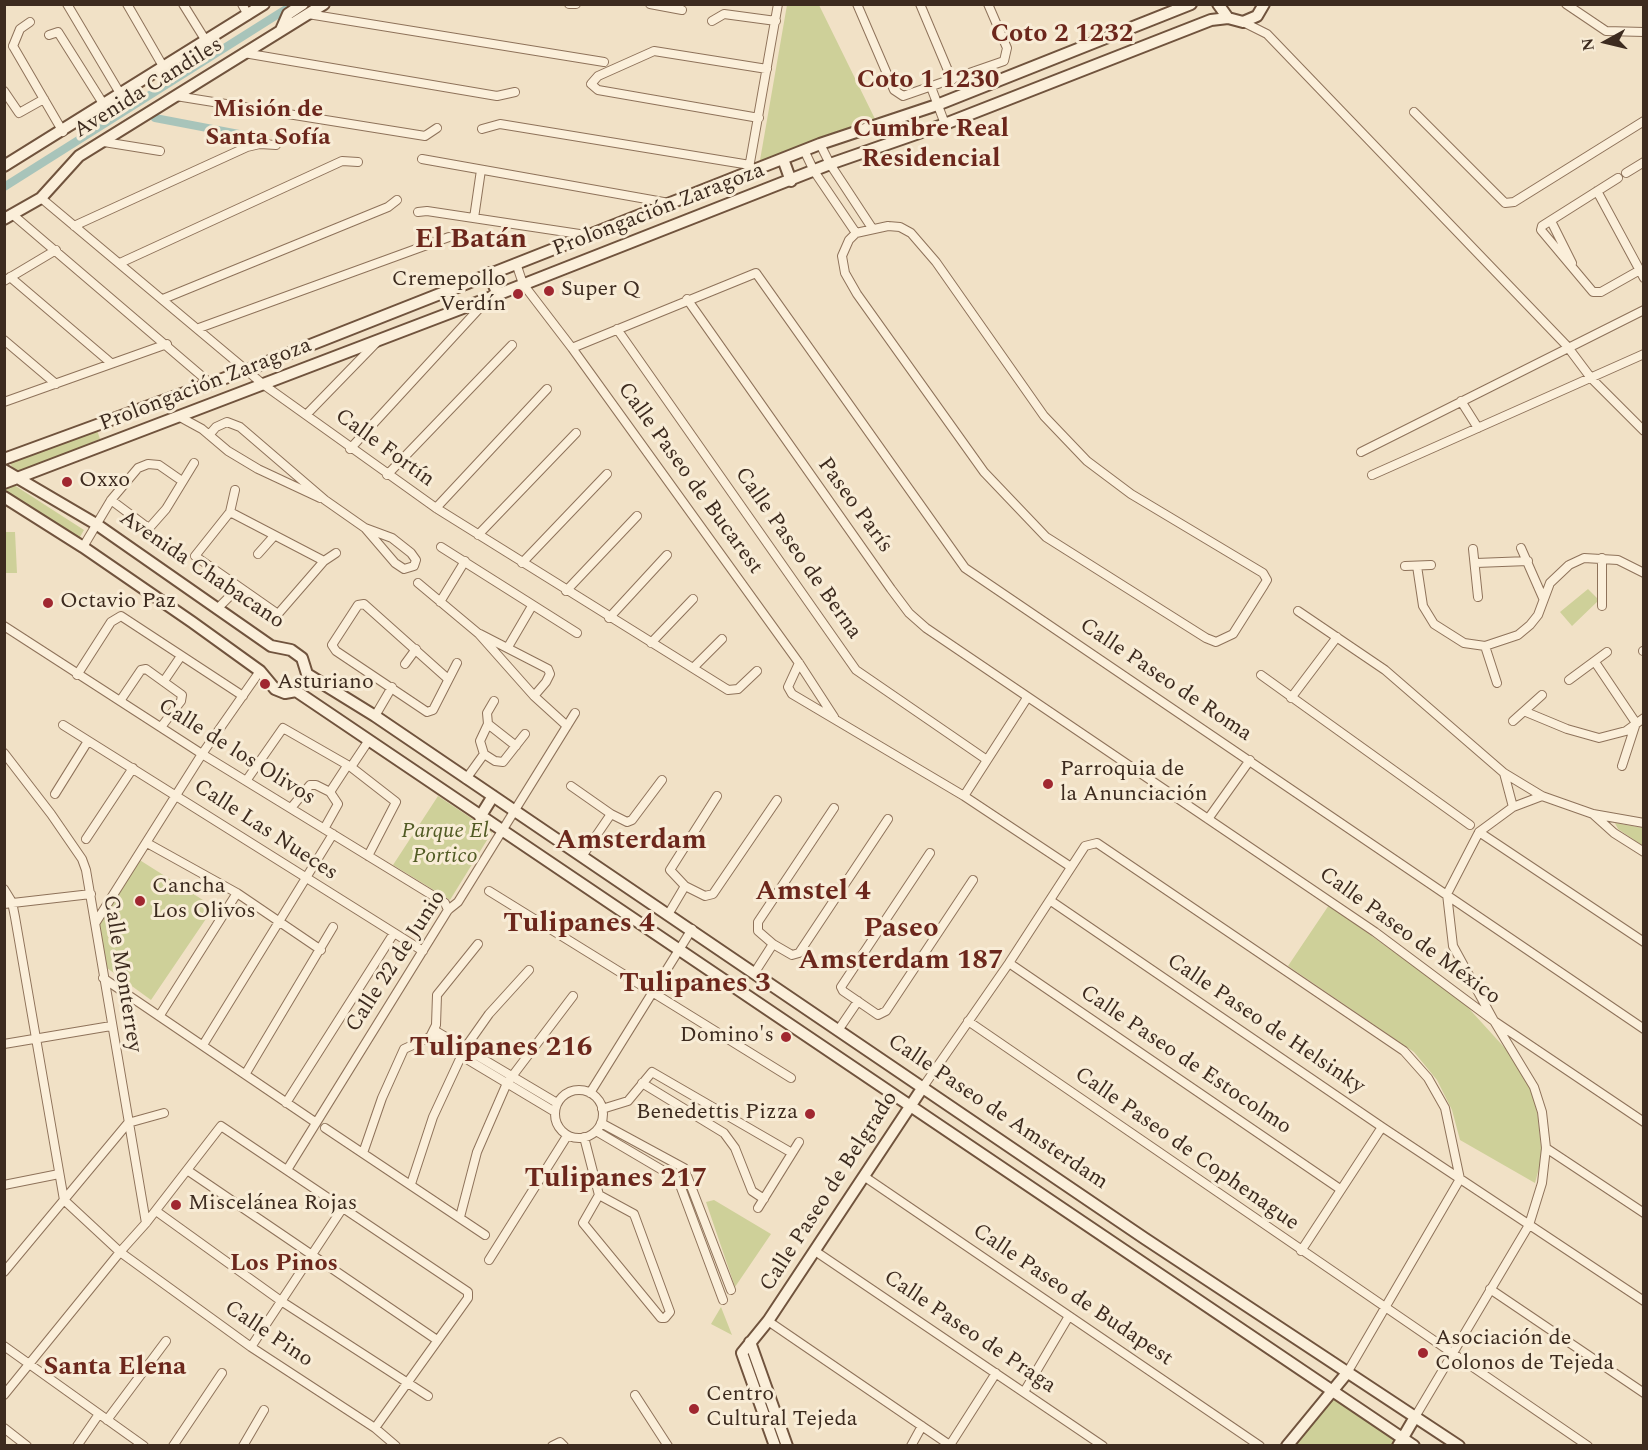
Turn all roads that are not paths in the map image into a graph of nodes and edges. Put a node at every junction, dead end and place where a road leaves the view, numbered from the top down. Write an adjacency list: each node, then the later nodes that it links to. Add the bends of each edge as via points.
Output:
1 (67, 4): 39 (street)
2 (127, 4): 33 (street)
3 (183, 4): 28 (street)
4 (242, 4): 20 (street)
5 (264, 4): 20 (main road, Avenida Candiles)
6 (324, 4): 18 (main road)
7 (569, 4): 8 (street)
8 (576, 4)
9 (650, 4): 19 (street)
10 (778, 4): 23 (street)
11 (857, 4): 36 (street, via 894,90 903,96)
12 (920, 4): 35 (street)
13 (988, 4): 35 (street, via 1007,48 1007,58)
14 (1191, 4): 43 (main road, Prolongación Zaragoza)
15 (1218, 4): 21 (main road)
16 (1264, 4): 25 (main road, via 1257,16)
17 (1566, 4): 26 (street, via 1606,31)
18 (306, 9): 31 (main road, Avenida Candiles, via 288,14 281,30); 32 (street)
19 (682, 10)
20 (248, 15): 28 (main road, Avenida Candiles)
21 (1228, 18): 25 (main road, Prolongación Zaragoza); 47 (main road, Prolongación Zaragoza, via 1211,20)
22 (712, 21): 23 (street, via 724,14)
23 (776, 21): 34 (street)
24 (30, 22): 29 (street, via 20,28)
25 (1243, 22): 103 (street, via 1267,34)
26 (1644, 32)
27 (49, 36): 42 (street, via 59,33)
28 (206, 41): 33 (main road, Avenida Candiles)
29 (13, 46): 30 (street); 41 (street)
30 (4, 53)
31 (244, 53): 38 (street, via 497,96); 40 (main road, Avenida Candiles)
32 (604, 62)
33 (164, 68): 39 (main road, Avenida Candiles)
34 (768, 69): 45 (street); 45 (street, via 654,51 598,76 591,84 598,90)
35 (952, 80): 36 (street)
36 (931, 87): 43 (street)
37 (4, 91): 41 (street, via 19,113)
38 (515, 92)
39 (121, 95): 42 (main road, Avenida Candiles)
40 (175, 96): 48 (street, via 424,136); 51 (main road, Avenida Candiles)
41 (44, 99): 50 (street)
42 (104, 105): 50 (main road, Avenida Candiles)
43 (937, 105): 47 (street); 52 (main road, Prolongación Zaragoza)
44 (1414, 112): 46 (street, via 1505,203 1514,202)
45 (759, 118): 62 (street)
46 (1644, 121)
47 (945, 123): 60 (main road, Prolongación Zaragoza)
48 (437, 128)
49 (482, 129): 62 (street, via 500,124)
50 (63, 132): 61 (main road, Avenida Candiles)
51 (104, 142): 55 (street); 71 (main road, Avenida Candiles, via 79,156)
52 (820, 144): 54 (main road, Prolongación Zaragoza); 60 (street)
53 (276, 145): 78 (street, via 247,147)
54 (804, 150): 57 (main road, Prolongación Zaragoza); 64 (street)
55 (160, 152)
56 (422, 159): 63 (street)
57 (783, 159): 62 (main road, Prolongación Zaragoza); 67 (main road)
58 (358, 162): 84 (street, via 342,161)
59 (1644, 162): 65 (street)
60 (830, 164): 64 (main road, Prolongación Zaragoza); 68 (street)
61 (4, 166)
62 (749, 169): 73 (main road, Prolongación Zaragoza)
63 (481, 170): 73 (street); 76 (street)
64 (814, 171): 67 (main road, Prolongación Zaragoza); 69 (street)
65 (1626, 173)
66 (1618, 178): 70 (street)
67 (791, 181): 90 (main road, Prolongación Zaragoza)
68 (840, 181): 69 (street); 79 (street)
69 (826, 189): 80 (street)
70 (1597, 191): 77 (street); 88 (street)
71 (40, 198): 75 (main road, Avenida Candiles); 78 (street, Calle Fortín)
72 (397, 200): 92 (street)
73 (670, 203): 81 (main road, Prolongación Zaragoza)
74 (418, 212): 76 (street)
75 (8, 216): 83 (street)
76 (474, 218): 81 (street)
77 (1551, 221): 87 (street); 87 (street, via 1542,226 1542,234)
78 (74, 226): 84 (street, Calle Fortín)
79 (872, 228): 80 (street); 80 (street, via 900,227 911,233 936,262 1044,416 1087,461 1131,494 1263,573 1264,585 1233,634 1216,642 1206,638 1046,537 984,472 850,282 842,256)
80 (856, 233)
81 (587, 236): 85 (main road, Prolongación Zaragoza)
82 (449, 237): 97 (street)
83 (56, 250): 89 (street); 101 (street)
84 (120, 263): 92 (street, Calle Fortín)
85 (516, 263): 86 (main road, Prolongación Zaragoza); 90 (street, Calle Paseo de Bucarest)
86 (489, 273): 91 (main road); 94 (main road, Prolongación Zaragoza)
87 (1577, 273): 88 (street, via 1598,293)
88 (1642, 274)
89 (7, 279): 106 (street)
90 (523, 284): 91 (main road, Prolongación Zaragoza); 104 (street, Calle Paseo de Bucarest)
91 (494, 296): 96 (main road, Prolongación Zaragoza); 121 (street)
92 (163, 299): 97 (street, Calle Fortín)
93 (687, 299): 98 (street); 202 (street, Paseo París, via 909,613); 224 (street, Calle Paseo de Roma, via 756,273 965,568)
94 (412, 306): 96 (main road); 107 (main road, Prolongación Zaragoza)
95 (1644, 310): 103 (street)
96 (420, 325): 100 (main road, Prolongación Zaragoza)
97 (199, 328): 107 (street, Calle Fortín)
98 (617, 330): 104 (street); 223 (street, Calle Paseo de Berna, via 856,670)
99 (4, 340): 109 (street)
100 (378, 341): 111 (main road, Prolongación Zaragoza); 115 (street)
101 (167, 344): 106 (street); 110 (street)
102 (512, 345): 127 (street)
103 (1567, 346): 108 (street); 113 (street)
104 (572, 348): 185 (street, Calle Paseo de Bucarest)
105 (1643, 354): 108 (street)
106 (111, 363): 109 (street)
107 (247, 370): 110 (main road, Prolongación Zaragoza); 111 (street, Calle Fortín)
108 (1592, 378): 117 (street); 118 (street)
109 (56, 384): 114 (street)
110 (211, 384): 123 (main road, Prolongación Zaragoza)
111 (264, 385): 115 (street, Calle Fortín); 116 (main road, Prolongación Zaragoza)
112 (547, 389): 136 (street)
113 (1461, 400): 117 (street); 122 (street)
114 (4, 402)
115 (306, 415): 121 (street, Calle Fortín)
116 (180, 417): 120 (street); 129 (main road, Prolongación Zaragoza)
117 (1478, 428): 128 (street)
118 (1644, 430)
119 (576, 433): 141 (street)
120 (210, 435): 135 (street, via 258,469); 135 (street, via 227,422 240,427)
121 (350, 449): 127 (street, Calle Fortín)
122 (1361, 452)
123 (4, 459)
124 (194, 463): 130 (street)
125 (4, 470): 129 (main road, Avenida Chabacano)
126 (607, 474): 155 (street)
127 (387, 475): 136 (street, Calle Fortín)
128 (1372, 475)
129 (17, 478): 131 (main road, Prolongación Zaragoza); 139 (main road, Avenida Chabacano)
130 (182, 481): 134 (street, via 159,465 148,464 132,472); 134 (street, via 151,526 147,527)
131 (4, 483)
132 (235, 490): 137 (street)
133 (4, 497): 143 (main road, Avenida Chabacano)
134 (111, 500): 139 (street)
135 (325, 500): 140 (street)
136 (436, 508): 141 (street, Calle Fortín)
137 (230, 512): 142 (street); 161 (street, via 195,556)
138 (638, 516): 162 (street)
139 (96, 524): 143 (street); 169 (main road, Avenida Chabacano)
140 (366, 528): 140 (street, via 392,538 411,553 416,560 414,566 404,569 395,563)
141 (478, 535): 155 (street, Calle Fortín)
142 (274, 536): 148 (street); 151 (street)
143 (83, 547): 188 (main road, Avenida Chabacano)
144 (441, 547): 152 (street)
145 (1521, 548): 153 (street)
146 (1473, 549): 154 (street)
147 (336, 553): 151 (street)
148 (258, 554)
149 (667, 555): 171 (street)
150 (1602, 558): 159 (street, via 1618,560); 164 (street, via 1584,558 1569,565 1550,583); 168 (street)
151 (324, 561): 161 (street, via 281,613)
152 (465, 561): 166 (street); 167 (street)
153 (1527, 561): 154 (street); 164 (street)
154 (1476, 562): 163 (street)
155 (522, 563): 162 (street, Calle Fortín)
156 (1431, 565): 158 (street)
157 (1405, 566): 158 (street)
158 (1417, 566): 179 (street, via 1423,606 1434,624 1464,643)
159 (1644, 573)
160 (418, 584): 166 (street)
161 (239, 587): 169 (street)
162 (566, 591): 171 (street, Calle Fortín)
163 (1478, 597)
164 (1543, 598): 179 (street, via 1538,615 1518,635)
165 (693, 599): 177 (street)
166 (440, 602): 174 (street)
167 (532, 606): 173 (street); 178 (street)
168 (1602, 606)
169 (218, 609): 190 (main road, Avenida Chabacano, via 271,646 296,653)
170 (1298, 611): 175 (street)
171 (609, 618): 177 (street, Calle Fortín)
172 (4, 626): 191 (street, Calle de los Olivos)
173 (577, 633)
174 (479, 634): 178 (street); 201 (street)
175 (1337, 637): 203 (street); 228 (street, via 1385,670)
176 (722, 639): 187 (street)
177 (651, 643): 187 (street, Calle Fortín)
178 (508, 646): 201 (street, via 548,669 546,682)
179 (1485, 646): 196 (street)
180 (416, 649): 186 (street); 193 (street); 197 (street, via 361,604 333,647)
181 (1607, 652): 183 (street)
182 (181, 656): 191 (street, via 118,616); 195 (street); 200 (street)
183 (1595, 662): 194 (street); 211 (street)
184 (457, 663): 193 (street)
185 (799, 663): 209 (street, Calle Paseo de Bucarest); 209 (street, via 789,690)
186 (405, 664)
187 (693, 668): 189 (street, Calle Fortín, via 735,691)
188 (260, 671): 198 (main road, Avenida Chabacano, via 275,689 285,693); 200 (street)
189 (758, 671)
190 (307, 674): 198 (main road); 208 (main road, Avenida Chabacano)
191 (77, 675): 204 (street, Calle de los Olivos)
192 (1262, 675): 203 (street)
193 (448, 679): 197 (street, via 430,711)
194 (1569, 680)
195 (164, 681): 204 (street, via 141,670); 214 (street, via 182,695)
196 (1497, 682)
197 (392, 687): 208 (street)
198 (296, 691): 217 (main road, Avenida Chabacano)
199 (1542, 694): 206 (street)
200 (243, 696): 222 (street)
201 (534, 696): 215 (street)
202 (1027, 698): 223 (street); 250 (street, Calle Paseo de México)
203 (1291, 698): 252 (street)
204 (120, 701): 214 (street, Calle de los Olivos)
205 (494, 701): 212 (street)
206 (1526, 712): 210 (street); 211 (street, via 1599,738 1626,731)
207 (575, 713): 215 (street, Calle 22 de Junio)
208 (375, 716): 229 (main road, Avenida Chabacano)
209 (834, 717): 238 (street)
210 (1513, 721)
211 (1640, 721): 226 (street)
212 (488, 724): 219 (street); 220 (street, via 482,734)
213 (63, 725): 218 (street, Calle Las Nueces)
214 (160, 726): 222 (street, Calle de los Olivos)
215 (567, 726): 244 (street, Calle 22 de Junio)
216 (525, 734): 219 (street)
217 (369, 740): 225 (street); 247 (main road, Avenida Chabacano)
218 (88, 741): 227 (street, Calle Las Nueces); 234 (street)
219 (516, 746): 220 (street, via 503,762 495,761)
220 (482, 750): 229 (street)
221 (4, 753): 271 (street, Calle Monterrey, via 82,859)
222 (202, 754): 231 (street, Calle de los Olivos); 235 (street)
223 (987, 760): 238 (street)
224 (1250, 760): 250 (street); 272 (street, Calle Paseo de Roma)
225 (349, 766): 231 (street, via 283,728); 233 (street); 263 (street, via 396,802)
226 (1622, 766)
227 (133, 768): 235 (street, Calle Las Nueces); 258 (street)
228 (1504, 773): 239 (street); 241 (street)
229 (466, 779): 236 (main road, Avenida Chabacano)
230 (662, 780): 245 (street, via 632,820 627,822)
231 (246, 781): 242 (street, Calle de los Olivos)
232 (571, 786): 245 (street)
233 (330, 792): 242 (street, via 316,785 308,786); 253 (street, via 338,799 337,808)
234 (55, 794)
235 (177, 796): 259 (street); 265 (street, Calle Las Nueces)
236 (494, 796): 244 (main road, Avenida Chabacano); 247 (main road)
237 (717, 796): 267 (street, via 671,865 670,873)
238 (964, 796): 264 (street)
239 (1542, 796): 241 (street); 246 (street)
240 (777, 800): 267 (street, via 713,894 705,896)
241 (1513, 807): 256 (street)
242 (291, 808): 253 (street, Calle de los Olivos)
243 (834, 808): 284 (street, via 758,922 758,930)
244 (515, 810): 255 (street, Calle 22 de Junio); 262 (main road, Calle Paseo de Amsterdam)
245 (611, 814): 262 (street)
246 (1593, 814): 248 (street); 254 (street)
247 (480, 817): 255 (main road, Avenida Chabacano)
248 (1616, 818): 251 (street); 254 (street)
249 (888, 819): 284 (street, via 799,953 792,955)
250 (1208, 819): 297 (street, Calle Paseo de México, via 1375,932)
251 (1644, 823)
252 (1470, 825)
253 (324, 829): 257 (street, Calle de los Olivos)
254 (1610, 829): 260 (street)
255 (503, 832): 275 (street, Calle 22 de Junio, via 458,902); 285 (main road, Calle Paseo de Amsterdam)
256 (1479, 832): 272 (street); 282 (street)
257 (333, 834): 263 (street, Calle de los Olivos); 265 (street)
258 (86, 839)
259 (147, 843): 270 (street); 277 (street)
260 (1644, 852)
261 (930, 853): 294 (street, via 843,982 843,991)
262 (583, 855): 276 (main road, Calle Paseo de Amsterdam)
263 (368, 856): 275 (street, Calle de los Olivos, via 445,903)
264 (1071, 867): 273 (street, Calle Paseo de Belgrado); 335 (street, Calle Paseo de Belgrado, via 1085,846 1097,843 1404,1051 1428,1078 1445,1108)
265 (306, 879): 278 (street); 281 (street, Calle Las Nueces)
266 (973, 880): 294 (street, via 886,1011 878,1015)
267 (685, 886): 276 (street)
268 (4, 889): 274 (street)
269 (489, 891): 292 (street)
270 (237, 893): 278 (street); 295 (street)
271 (91, 894): 274 (street); 277 (street, Calle Monterrey)
272 (1447, 894): 297 (street, via 1453,946); 300 (street, Calle Paseo de Roma)
273 (1051, 901): 288 (street, Calle Paseo de Belgrado); 322 (street, Calle Paseo de Helsinky)
274 (8, 903): 302 (street)
275 (448, 910): 287 (street, Calle 22 de Junio)
276 (669, 913): 280 (main road, Calle Paseo de Amsterdam)
277 (96, 922): 291 (street, Calle Monterrey)
278 (280, 922): 286 (street); 304 (street)
279 (333, 927): 286 (street)
280 (692, 929): 285 (street); 290 (main road, Calle Paseo de Amsterdam)
281 (394, 933): 287 (street, Calle Las Nueces); 312 (street)
282 (1644, 942)
283 (478, 944): 301 (street, via 436,995)
284 (773, 944): 290 (street)
285 (678, 948): 292 (street); 314 (main road, Calle Paseo de Amsterdam)
286 (321, 950): 306 (street)
287 (423, 951): 318 (street, Calle 22 de Junio)
288 (1009, 963): 296 (street, Calle Paseo de Belgrado); 338 (street, Calle Paseo de Estocolmo)
289 (529, 970): 305 (street, via 489,1014)
290 (755, 972): 299 (main road, Calle Paseo de Amsterdam)
291 (103, 978): 295 (street); 298 (street, Calle Monterrey)
292 (654, 993): 307 (street); 311 (street)
293 (573, 996): 308 (street)
294 (858, 1001): 299 (street)
295 (160, 1015): 304 (street)
296 (968, 1021): 310 (street, Calle Paseo de Belgrado); 351 (street, Calle Paseo de Cophenague)
297 (1494, 1021): 319 (street); 328 (street, Calle Paseo de México, via 1534,1087 1542,1112)
298 (111, 1026): 302 (street); 320 (street, Calle Monterrey)
299 (839, 1029): 310 (main road, Calle Paseo de Amsterdam)
300 (1644, 1029)
301 (432, 1033): 305 (street); 329 (street, via 404,1049)
302 (38, 1038): 303 (street); 333 (street)
303 (4, 1044)
304 (203, 1045): 306 (street)
305 (463, 1052): 308 (street); 336 (street, via 433,1117)
306 (246, 1073): 312 (street)
307 (791, 1078)
308 (509, 1079): 313 (street); 316 (street); 346 (street, via 477,1152)
309 (642, 1083): 315 (street, via 628,1101); 330 (street, via 652,1072); 340 (street, via 724,1133 735,1148 752,1191)
310 (923, 1087): 314 (main road, Calle Paseo de Belgrado); 373 (main road, Calle Paseo de Amsterdam)
311 (590, 1093): 313 (street, via 569,1092); 315 (street)
312 (286, 1102): 318 (street)
313 (557, 1103): 316 (street)
314 (910, 1106): 334 (main road, Calle Paseo de Belgrado); 375 (main road, Calle Paseo de Amsterdam)
315 (602, 1109): 321 (street)
316 (555, 1112): 325 (street, via 556,1124)
317 (164, 1113): 320 (street)
318 (315, 1122): 332 (street, Calle 22 de Junio)
319 (1644, 1122)
320 (128, 1123): 341 (street); 347 (street, Calle Monterrey)
321 (601, 1123): 324 (street); 357 (street, via 684,1168)
322 (1382, 1127): 335 (street, Calle Paseo de Helsinky); 338 (street)
323 (325, 1128): 329 (street)
324 (596, 1131): 326 (street); 359 (street, via 674,1177)
325 (567, 1136): 326 (street); 354 (street)
326 (584, 1137): 339 (street)
327 (799, 1142): 330 (street)
328 (1546, 1148): 345 (street); 348 (street, Calle Paseo de México, via 1542,1184)
329 (363, 1153): 336 (street)
330 (792, 1153): 340 (street)
331 (187, 1170): 332 (street, via 221,1126); 344 (street); 353 (street)
332 (287, 1170): 343 (street)
333 (59, 1174): 337 (street); 341 (street)
334 (865, 1177): 350 (main road, Calle Paseo de Belgrado); 362 (street, Calle Paseo de Budapest)
335 (1460, 1179): 348 (street, Calle Paseo de Helsinky); 361 (street)
336 (411, 1184): 346 (street)
337 (4, 1185)
338 (1340, 1189): 351 (street)
339 (599, 1195): 339 (street, via 584,1219 585,1228 665,1318 670,1312 634,1214)
340 (764, 1199): 342 (street)
341 (64, 1200): 352 (street, Calle Pino); 355 (street)
342 (758, 1208)
343 (342, 1209): 353 (street); 364 (street, via 469,1294)
344 (156, 1211): 347 (street); 358 (street)
345 (1644, 1213)
346 (460, 1217): 349 (street)
347 (146, 1223): 352 (street)
348 (1529, 1225): 356 (street, Calle Paseo de México); 360 (street, Calle Paseo de Helsinky)
349 (485, 1235)
350 (815, 1251): 363 (main road, Calle Paseo de Belgrado); 372 (street, Calle Paseo de Praga)
351 (1301, 1251): 361 (street, Calle Paseo de Cophenague)
352 (120, 1252): 368 (street, Calle Pino); 370 (street)
353 (312, 1256): 358 (street); 364 (street)
354 (489, 1260)
355 (4, 1272)
356 (1491, 1289): 369 (street, Calle Paseo de México); 377 (street)
357 (731, 1290)
358 (281, 1300): 368 (street); 374 (street)
359 (723, 1300)
360 (1644, 1301)
361 (1385, 1307): 369 (street, Calle Paseo de Cophenague); 373 (street)
362 (1069, 1316): 376 (street); 402 (street, Calle Paseo de Budapest)
363 (768, 1322): 366 (main road, Calle Paseo de Belgrado); 385 (street)
364 (437, 1340): 374 (street)
365 (166, 1341): 384 (street)
366 (750, 1342): 389 (main road); 389 (main road, Calle Paseo de Belgrado, via 742,1353)
367 (4, 1346): 370 (street)
368 (251, 1347): 387 (street, Calle Pino)
369 (1453, 1354): 383 (street, Calle Paseo de México); 406 (street, Calle Paseo de Cophenague)
370 (29, 1365): 378 (street); 382 (street)
371 (222, 1372): 394 (street)
372 (996, 1373): 376 (street, Calle Paseo de Praga); 390 (street)
373 (1347, 1373): 375 (main road); 383 (main road, Calle Paseo de Amsterdam)
374 (407, 1382): 380 (street); 387 (street)
375 (1333, 1391): 388 (main road, Calle Paseo de Amsterdam); 403 (main road)
376 (1024, 1392): 401 (street, Calle Paseo de Praga)
377 (1644, 1393)
378 (4, 1395)
379 (635, 1395): 399 (street)
380 (428, 1396)
381 (264, 1410): 395 (street)
382 (99, 1414): 384 (street); 392 (street)
383 (1415, 1417): 388 (main road, Calle Paseo de México); 405 (main road, Calle Paseo de Amsterdam)
384 (107, 1420): 393 (street)
385 (922, 1426): 390 (street); 400 (street)
386 (4, 1428): 391 (street)
387 (375, 1428): 396 (street, Calle Pino)
388 (1400, 1442): 404 (main road, Calle Paseo de Amsterdam)
389 (782, 1444)
390 (950, 1445)
391 (27, 1446)
392 (77, 1446)
393 (144, 1446)
394 (173, 1446)
395 (243, 1446)
396 (396, 1446)
397 (552, 1446): 398 (street, via 560,1442)
398 (564, 1446)
399 (668, 1446)
400 (911, 1446)
401 (1103, 1446)
402 (1260, 1446)
403 (1287, 1446)
404 (1414, 1446)
405 (1459, 1446)
406 (1588, 1446)

